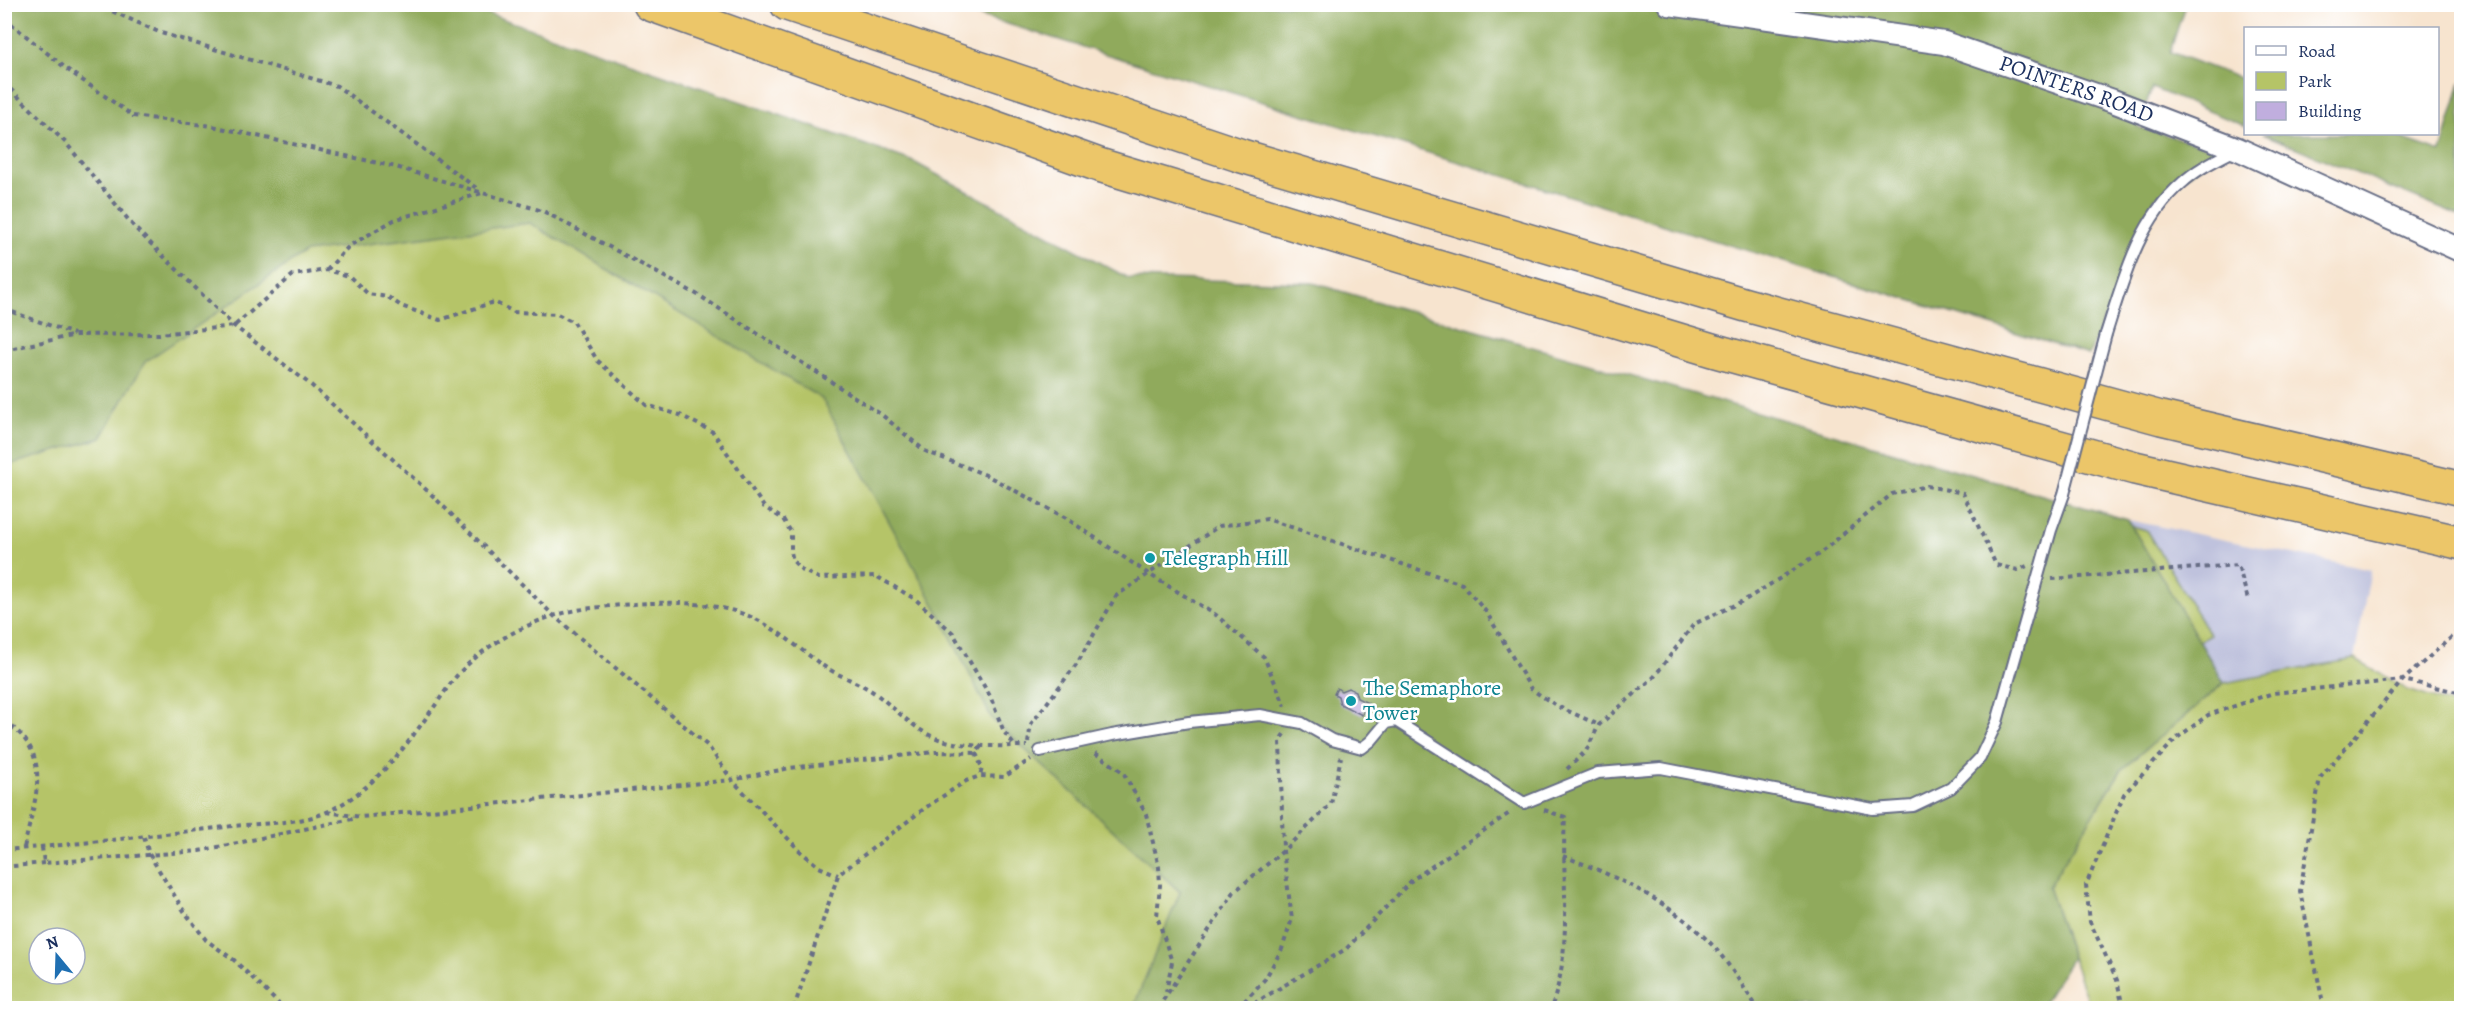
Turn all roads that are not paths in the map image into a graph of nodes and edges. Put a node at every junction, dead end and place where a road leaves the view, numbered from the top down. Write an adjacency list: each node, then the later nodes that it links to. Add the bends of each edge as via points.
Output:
1 (650, 4): 7 (highway, via 1099,165 1712,350 2135,468)
2 (787, 4): 6 (highway, via 1242,156 1746,305 2161,418)
3 (1669, 4): 4 (street, POINTERS ROAD, via 1944,43)
4 (2238, 149): 5 (street, POINTERS ROAD); 8 (lane, bridge, via 2204,166 2182,183 2157,212 2125,272 1997,722 1980,758 1951,788 1913,806 1873,809 1661,768 1598,773 1524,803 1396,721 1386,723 1362,748 1344,745 1292,720 1260,715 1189,722)
5 (2462, 251)
6 (2462, 489)
7 (2462, 543)
8 (1040, 752)

